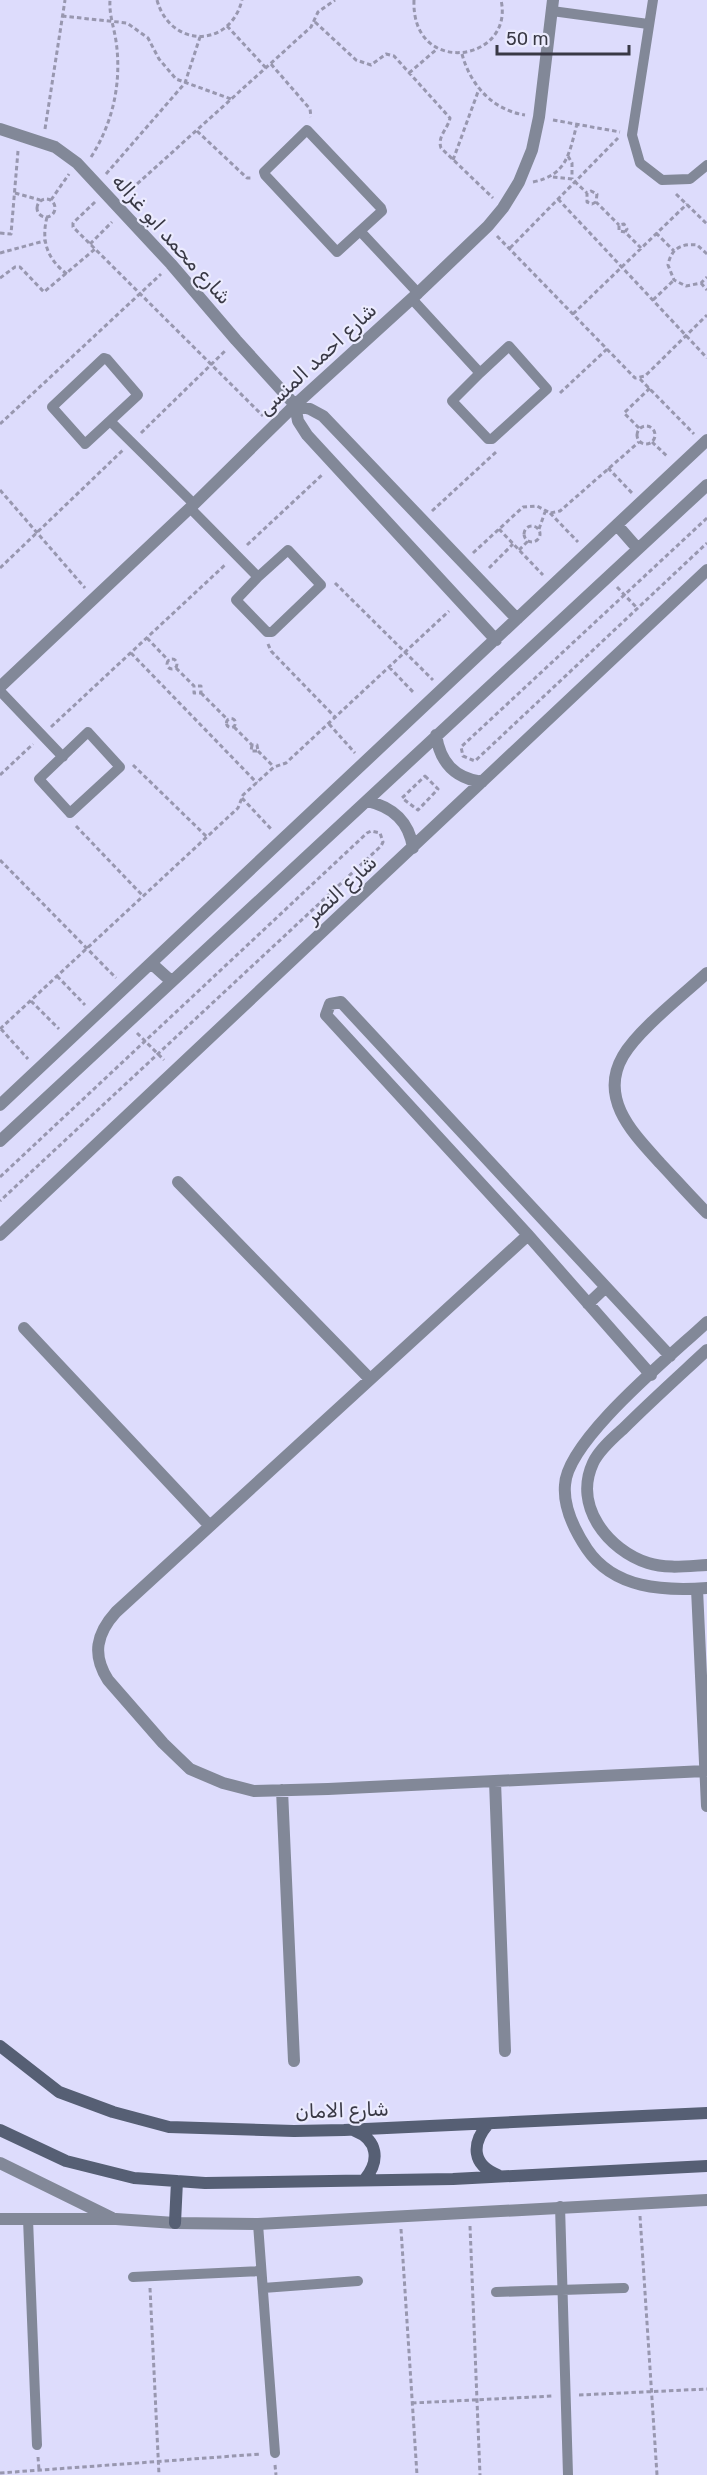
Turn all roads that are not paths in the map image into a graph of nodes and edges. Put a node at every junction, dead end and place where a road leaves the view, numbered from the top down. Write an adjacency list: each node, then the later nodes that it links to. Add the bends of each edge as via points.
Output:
1 (653, 0): 3 (lane)
2 (552, 6): 3 (lane); 7 (street, شارع احمد المنسى, via 539,117 532,150 519,182 488,226)
3 (648, 24): 5 (lane, via 632,135 640,163 662,180 690,179)
4 (0, 129): 9 (street, شارع محمد ابو غزاله, via 55,147 80,166)
5 (707, 165)
6 (360, 231): 6 (lane, via 382,209 306,131 264,174 337,252); 7 (lane)
7 (415, 296): 8 (lane); 9 (street, شارع احمد المنسى)
8 (480, 373): 8 (lane, via 452,401 489,440 547,389 509,346)
9 (295, 405): 13 (street, شارع احمد المنسى); 18 (street, شارع محمد ابو غزاله, via 323,416); 19 (street, شارع محمد ابو غزاله, via 298,421 333,465)
10 (110, 421): 10 (lane, via 138,393 104,358 52,407 85,444); 13 (lane)
11 (705, 442): 14 (street)
12 (707, 485): 15 (street)
13 (192, 506): 17 (lane); 20 (street, شارع احمد المنسى)
14 (617, 525): 15 (street); 18 (street)
15 (638, 549): 21 (street)
16 (707, 570): 23 (street, شارع النصر)
17 (258, 577): 17 (lane, via 236,600 268,633 321,584 288,550)
18 (517, 619): 19 (street)
19 (496, 640): 26 (street)
20 (1, 684): 22 (lane)
21 (436, 735): 23 (street, via 450,768 459,776); 24 (street)
22 (63, 757): 22 (lane, via 39,780 69,812 120,766 88,732)
23 (482, 782): 25 (street, شارع النصر)
24 (367, 801): 25 (street, via 399,816); 28 (street)
25 (413, 848): 35 (street, شارع النصر)
26 (152, 963): 28 (street); 31 (street)
27 (707, 973): 34 (street, via 636,1039 622,1057 614,1079 617,1104 628,1128)
28 (171, 981): 32 (street)
29 (403, 1068): 30 (street); 30 (street, via 341,1002 330,1004 326,1015); 37 (street)
30 (388, 1083): 36 (street)
31 (0, 1105)
32 (0, 1141)
33 (178, 1182): 44 (street)
34 (707, 1213)
35 (0, 1235)
36 (528, 1235): 38 (street); 44 (street)
37 (606, 1287): 38 (street); 42 (street)
38 (588, 1304): 43 (street)
39 (707, 1322): 42 (street)
40 (24, 1328): 45 (street)
41 (707, 1350): 46 (street, via 609,1443 593,1463 587,1487 590,1509 603,1534 623,1553 649,1564)
42 (670, 1356): 43 (street)
43 (651, 1375): 47 (street, via 598,1426 570,1463 565,1485 568,1510 576,1533 608,1570 629,1582 653,1588)
44 (370, 1379): 45 (street)
45 (210, 1526): 51 (street, via 107,1622 98,1645 98,1658 108,1680 190,1769 254,1791)
46 (707, 1565)
47 (702, 1588): 48 (street)
48 (704, 1665): 49 (street)
49 (705, 1771): 50 (street); 52 (street)
50 (495, 1781): 51 (street); 54 (street)
51 (282, 1790): 55 (street)
52 (707, 1806)
53 (0, 2046): 59 (street, شارع الامان, via 59,2092 169,2127)
54 (505, 2051)
55 (294, 2061)
56 (707, 2113): 57 (street, شارع الامان)
57 (488, 2124): 59 (street, شارع الامان); 62 (street, via 479,2135 479,2160 488,2171)
58 (0, 2130): 64 (street, via 66,2161 134,2178)
59 (353, 2130): 63 (street, via 365,2134 373,2144 376,2157)
60 (0, 2163): 68 (street)
61 (707, 2166): 62 (street)
62 (500, 2175): 63 (street)
63 (365, 2180): 64 (street)
64 (177, 2181): 70 (street)
65 (707, 2200): 66 (street)
66 (560, 2206): 71 (street); 77 (lane)
67 (27, 2219): 68 (street); 69 (street); 79 (lane)
68 (116, 2219): 70 (street)
69 (1, 2220)
70 (175, 2223): 71 (street)
71 (258, 2224): 72 (lane)
72 (261, 2271): 73 (lane); 75 (lane)
73 (133, 2277)
74 (358, 2281): 75 (lane)
75 (263, 2288): 80 (lane)
76 (624, 2288): 77 (lane)
77 (563, 2290): 78 (lane); 81 (lane)
78 (496, 2292)
79 (37, 2445)
80 (275, 2454)
81 (568, 2475)

